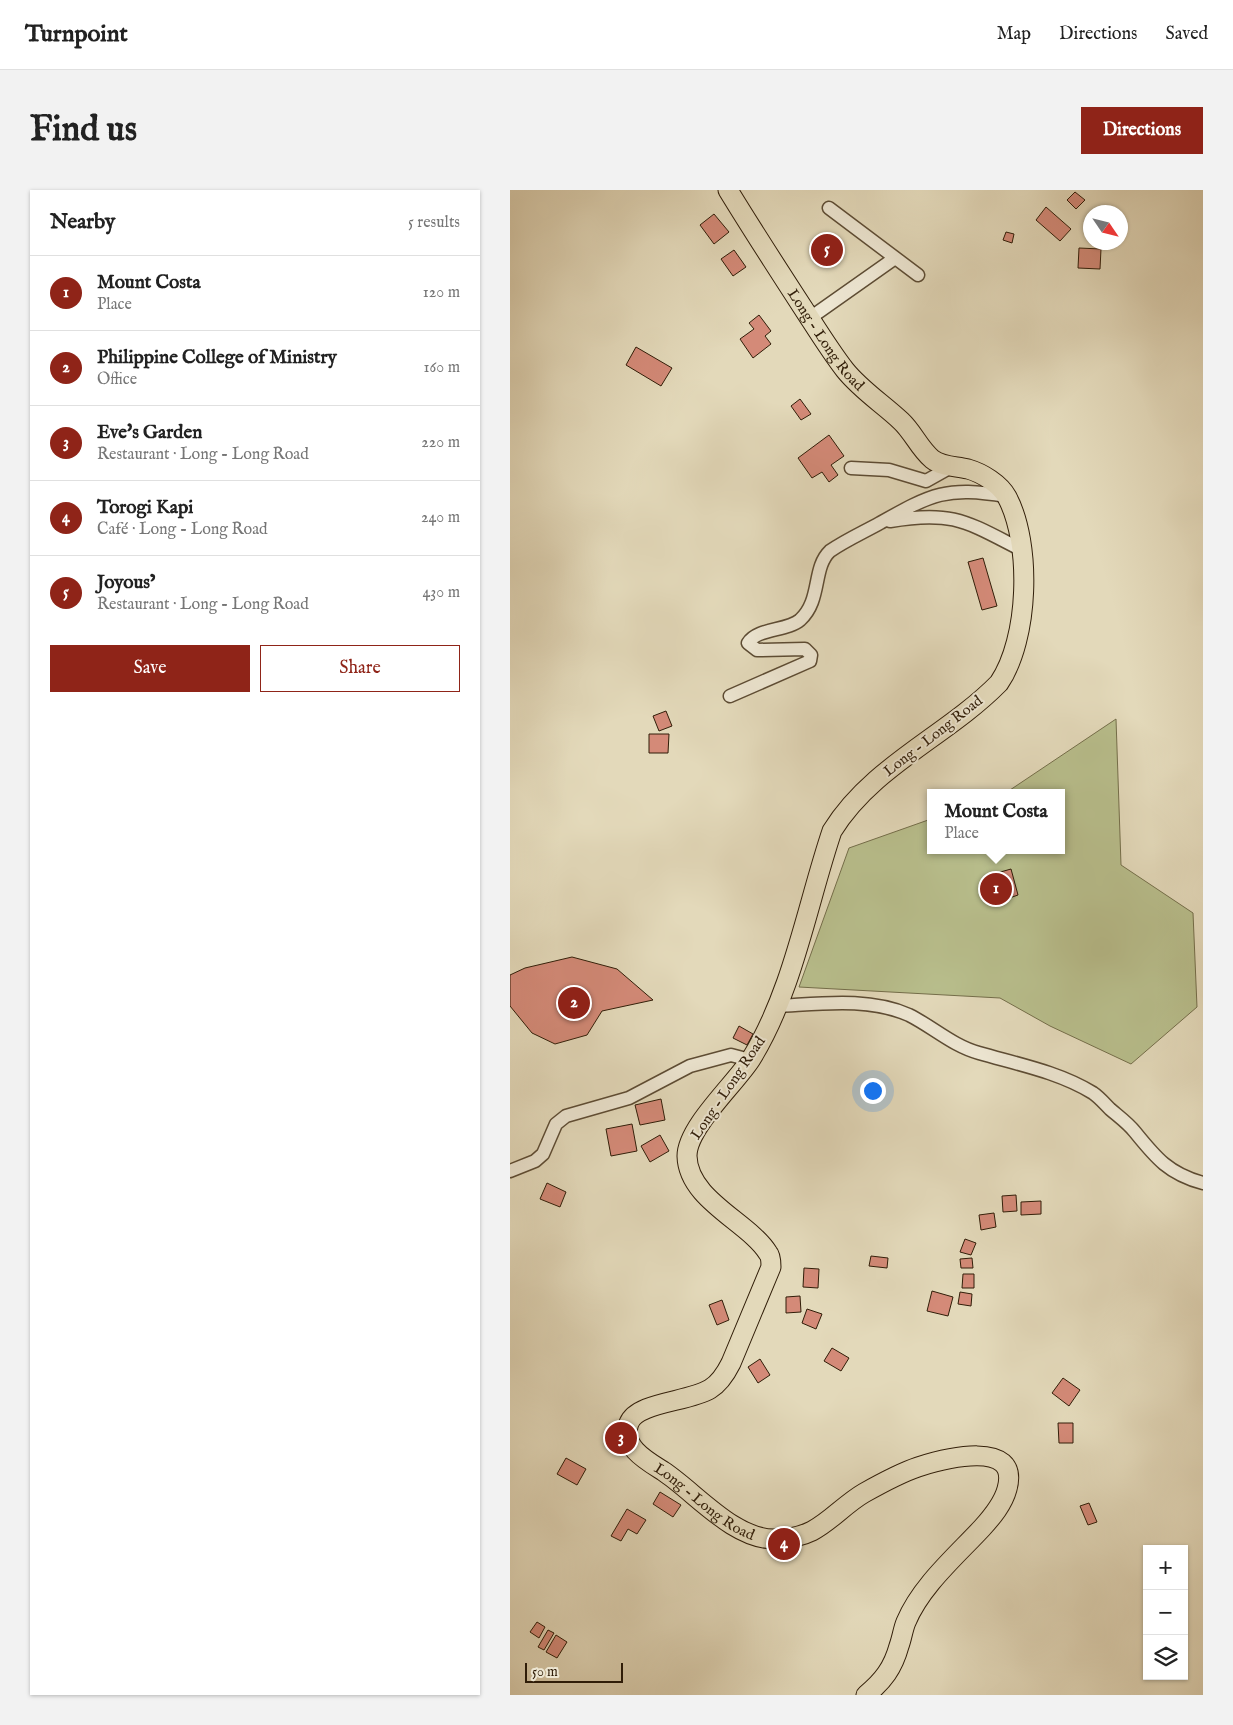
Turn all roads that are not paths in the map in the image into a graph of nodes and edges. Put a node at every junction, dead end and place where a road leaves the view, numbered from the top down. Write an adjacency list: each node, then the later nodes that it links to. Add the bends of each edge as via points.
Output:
1 (728, 190): 5 (main road, Long - Long Road)
2 (829, 208): 3 (street)
3 (895, 258): 4 (street); 5 (street)
4 (918, 274)
5 (810, 318): 6 (main road, Long - Long Road, via 846,371 904,423 933,460)
6 (951, 467): 7 (street, via 926,481 889,470); 8 (main road, Long - Long Road, via 968,469 984,476)
7 (851, 468)
8 (1006, 496): 9 (street, via 979,491 933,495); 10 (main road, Long - Long Road, via 1016,518)
9 (881, 522): 10 (street, via 916,516 942,516 975,525); 11 (street, via 825,556 816,594 801,619 757,636 748,643 757,650 805,649 811,655 810,660)
10 (1022, 550): 12 (main road, Long - Long Road, via 1024,574 1018,638 1007,671 989,692 881,776 851,803 841,817 830,838)
11 (730, 696)
12 (778, 1006): 13 (main road, Long - Long Road); 15 (street, via 836,1003 892,1009 920,1021 962,1047 1017,1062 1068,1081 1094,1094 1134,1130 1160,1162)
13 (750, 1060): 14 (street, via 731,1055 690,1066 629,1098 566,1116 556,1124 543,1154 535,1161); 16 (main road, Long - Long Road, via 702,1122 687,1156 701,1189 770,1254 771,1267 724,1376 696,1396 639,1410 629,1423 628,1440 639,1456 725,1518 766,1539 795,1538 812,1531 863,1494 918,1467 977,1456 992,1456 1004,1464 1009,1478 1005,1496 987,1522 924,1593 906,1621 895,1662)
14 (510, 1171)
15 (1203, 1183)
16 (866, 1695)

